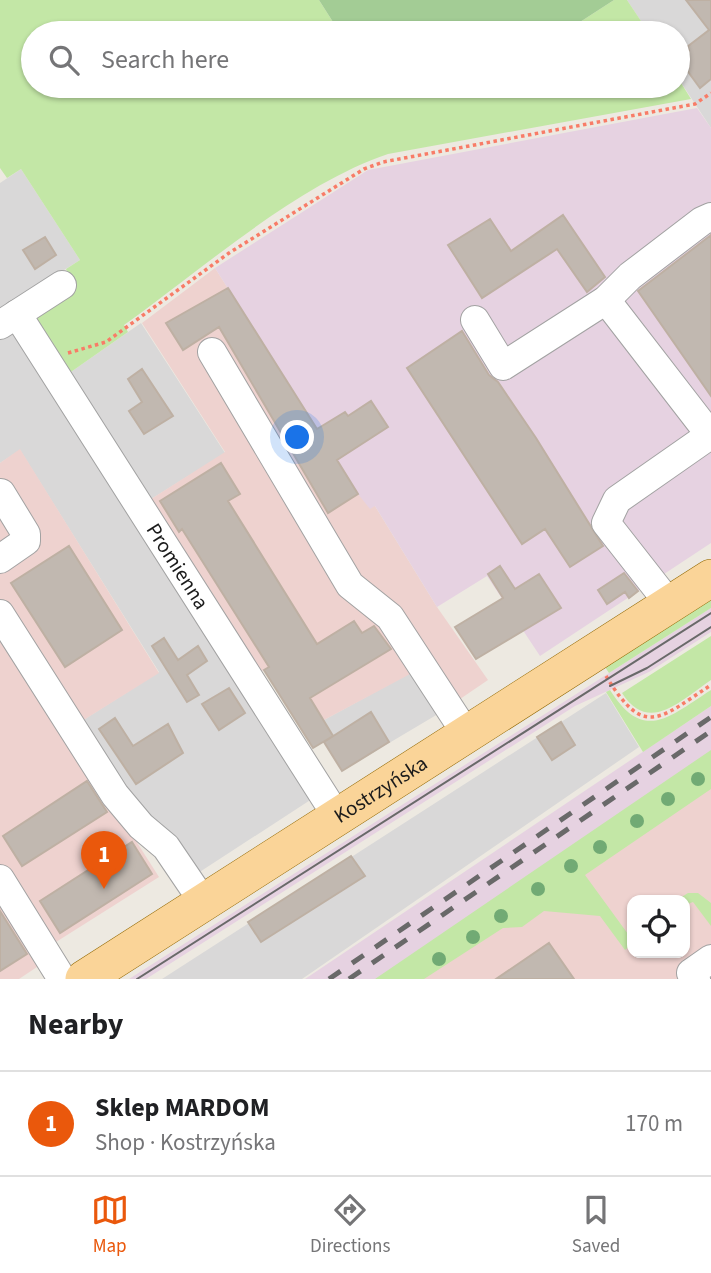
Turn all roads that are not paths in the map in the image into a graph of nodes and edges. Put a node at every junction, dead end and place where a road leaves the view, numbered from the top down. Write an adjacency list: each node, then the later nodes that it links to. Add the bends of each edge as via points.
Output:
1 (711, 217): 3 (street, via 630,276)
2 (62, 285): 4 (street, Promienna)
3 (606, 300): 5 (street, via 503,366); 7 (street)
4 (9, 320): 15 (street, Promienna, via 46,358)
5 (475, 320)
6 (212, 352): 14 (street, via 350,585 390,617)
7 (711, 436): 12 (street, via 617,500 606,523)
8 (1, 493): 9 (street, via 26,541)
9 (0, 559)
10 (711, 578): 12 (main road, Kostrzyńska)
11 (711, 583): 12 (main road, Kostrzyńska)
12 (674, 604): 14 (main road, Kostrzyńska)
13 (0, 614): 17 (street, via 115,795 166,847)
14 (467, 735): 15 (main road, Kostrzyńska)
15 (338, 818): 17 (main road, Kostrzyńska)
16 (0, 879): 19 (street)
17 (204, 903): 20 (main road, Kostrzyńska)
18 (711, 959): 21 (street, via 691,973)
19 (62, 979)
20 (84, 979)
21 (696, 979)

